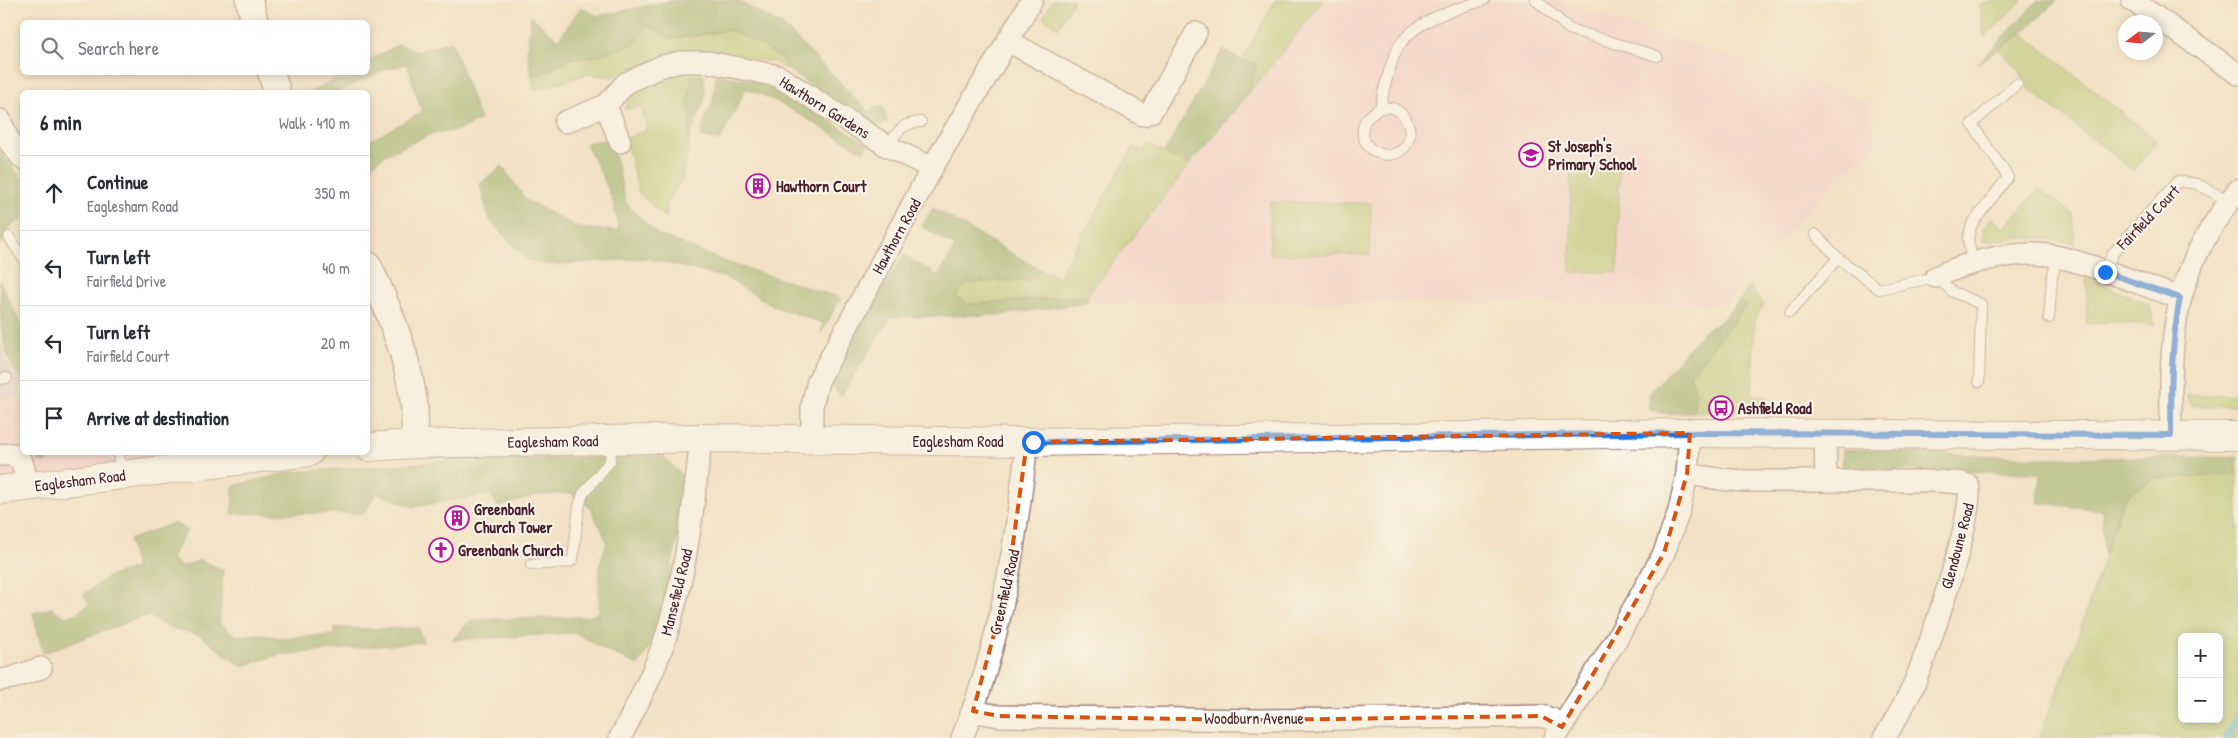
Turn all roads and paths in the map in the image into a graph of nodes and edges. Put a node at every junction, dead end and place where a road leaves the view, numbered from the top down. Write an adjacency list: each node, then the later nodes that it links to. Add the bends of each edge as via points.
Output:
1 (249, 0): 6 (street)
2 (1032, 0): 8 (street, Hawthorn Road)
3 (1484, 0): 15 (lane, via 1425,20 1400,44)
4 (1536, 0): 9 (lane, via 1569,29)
5 (2141, 2): 10 (street)
6 (254, 20)
7 (1196, 33): 8 (street, via 1151,112 1143,115)
8 (1008, 41): 22 (street, Hawthorn Road)
9 (1657, 56)
10 (2238, 74)
11 (272, 75): 13 (street)
12 (2017, 84): 29 (lane, via 1972,124 2008,177 1972,224 1968,238)
13 (276, 90)
14 (606, 105): 17 (street, Hawthorn Gardens); 19 (street); 20 (street, Hawthorn Gardens, via 626,83 662,66 708,62 778,76)
15 (1380, 108): 15 (lane, via 1394,108 1405,116 1410,128 1408,142 1399,152 1386,155 1373,151 1364,141 1363,128 1368,115)
16 (0, 120): 21 (street, via 10,143)
17 (565, 122)
18 (921, 122): 20 (lane, via 901,127)
19 (620, 142)
20 (887, 146): 22 (street, Hawthorn Gardens)
21 (20, 156)
22 (932, 168): 43 (street, Hawthorn Road, via 818,381 812,406)
23 (2234, 196): 31 (lane, Fairfield Court, via 2178,181 2113,253); 33 (street, via 2193,259)
24 (1815, 234): 28 (lane)
25 (9, 237): 26 (lane)
26 (20, 254)
27 (2058, 256): 29 (street, via 2008,256); 31 (street); 35 (lane, via 2052,278)
28 (1838, 258): 32 (lane, via 1879,289); 34 (lane)
29 (1972, 262): 32 (street)
30 (370, 269): 45 (street, via 400,342 413,398)
31 (2105, 272): 33 (street)
32 (1936, 277): 36 (lane, via 1953,292 1981,304)
33 (2180, 298): 39 (street, via 2171,358)
34 (1790, 312)
35 (2049, 318)
36 (1979, 382)
37 (1690, 433): 38 (main road, Eaglesham Road); 44 (main road, Eaglesham Road); 50 (street)
38 (1825, 433): 39 (main road, Eaglesham Road); 51 (street)
39 (2171, 435): 40 (main road, Eaglesham Road)
40 (2238, 436)
41 (701, 438): 42 (main road, Eaglesham Road); 43 (main road, Eaglesham Road); 59 (street, Mansefield Road, via 686,558 670,624 651,676)
42 (612, 440): 45 (main road, Eaglesham Road); 54 (lane, via 610,461 583,494 579,506 573,559 570,562)
43 (812, 440): 44 (main road, Eaglesham Road)
44 (1027, 442): 57 (street, Greenfield Road, via 1007,587)
45 (415, 444): 46 (main road, Eaglesham Road)
46 (370, 447)
47 (0, 455): 52 (street, via 13,454 22,462)
48 (280, 455): 49 (main road, Eaglesham Road)
49 (119, 464): 52 (main road, Eaglesham Road)
50 (1687, 474): 51 (street, Glendoune Road, via 1728,480); 58 (street, via 1679,511 1664,553)
51 (1826, 481): 61 (street, Glendoune Road, via 1934,481 1962,483 1968,485 1970,491 1966,524 1929,646 1911,690)
52 (28, 486): 53 (main road, Eaglesham Road)
53 (0, 490)
54 (531, 565)
55 (41, 668): 56 (street)
56 (0, 680)
57 (973, 711): 58 (street, Woodburn Avenue, via 999,716 1258,720 1541,716 1552,719); 60 (street, Greenfield Road)
58 (1559, 732)
59 (620, 738)
60 (962, 738)
61 (1884, 738)

